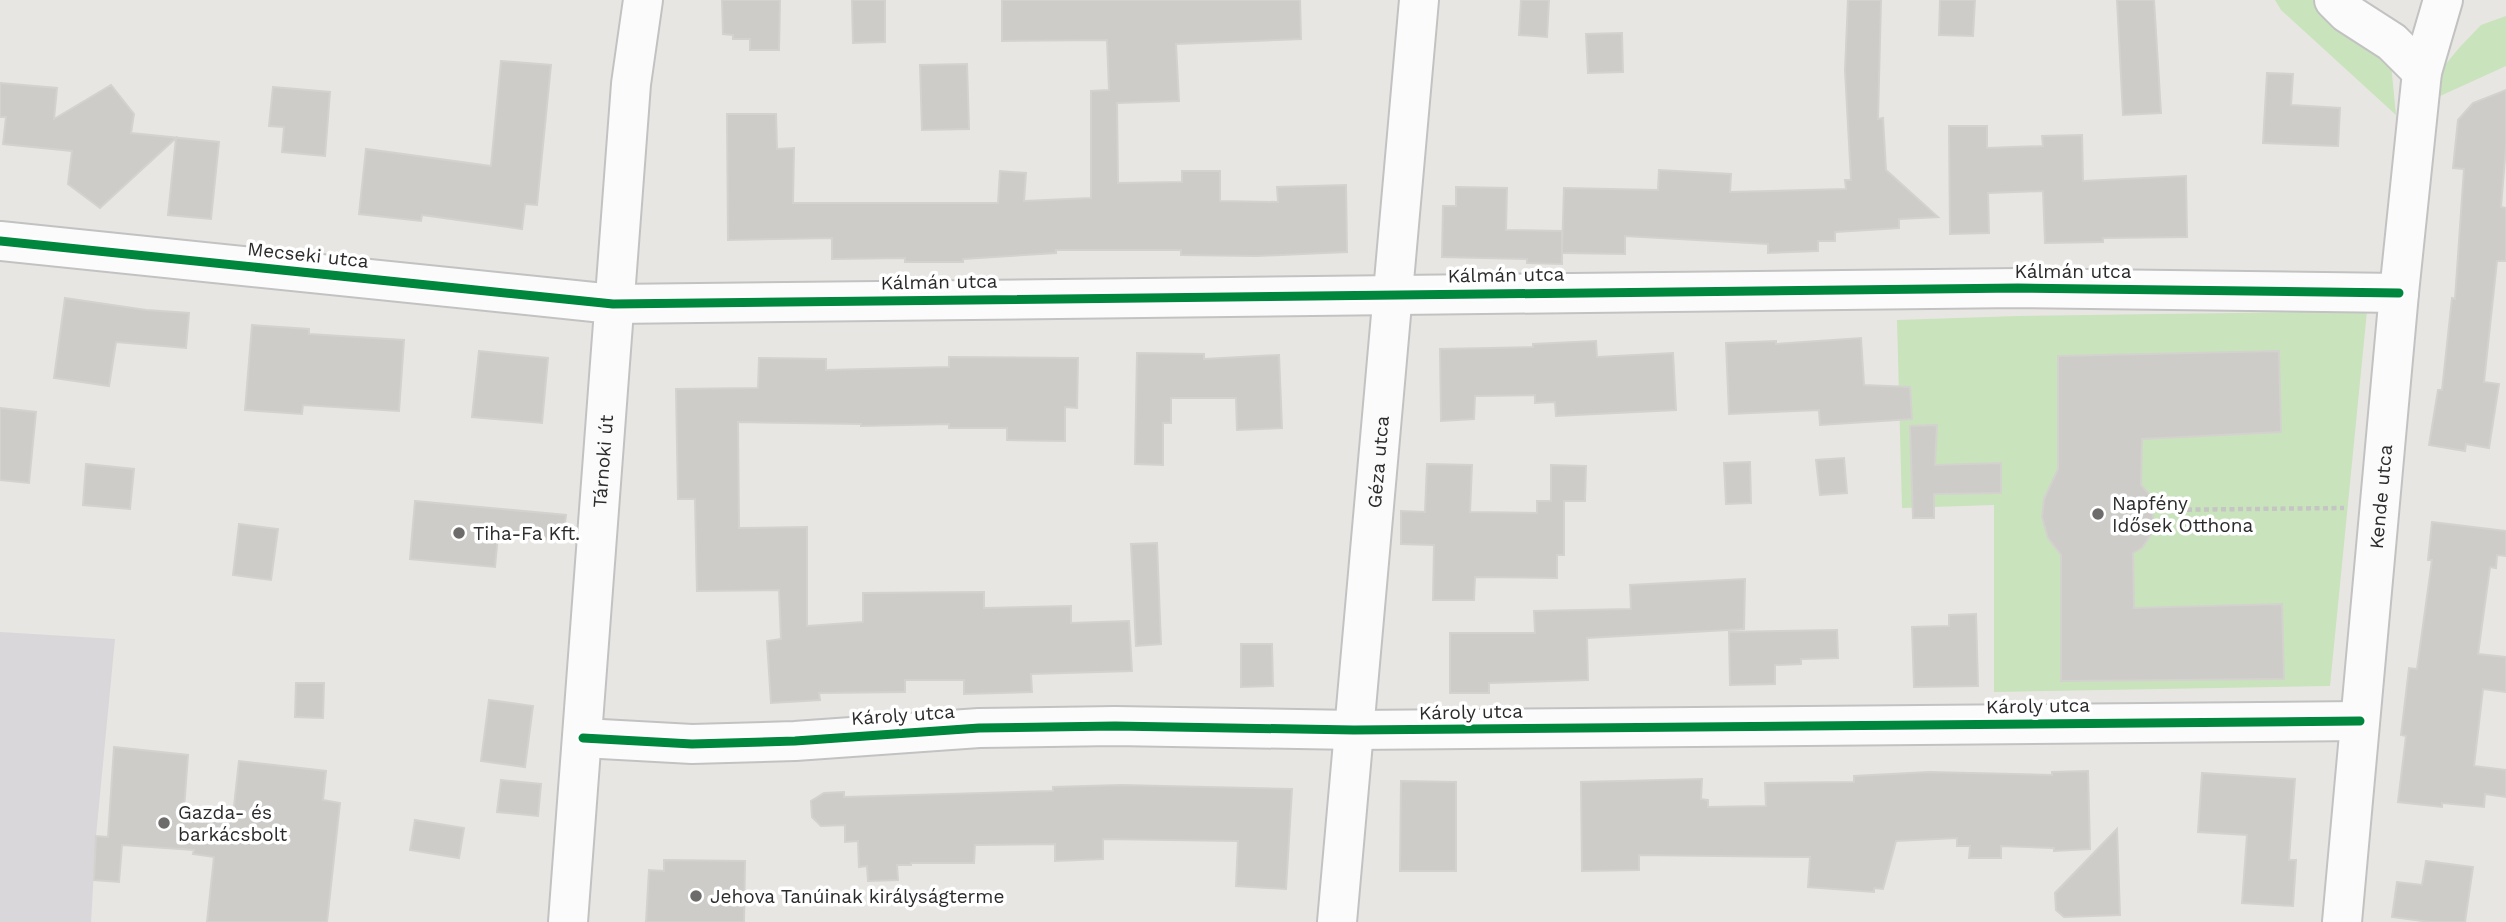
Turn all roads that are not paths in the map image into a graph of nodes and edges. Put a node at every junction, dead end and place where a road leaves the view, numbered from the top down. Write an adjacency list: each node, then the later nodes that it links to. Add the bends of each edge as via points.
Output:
1 (643, 0): 9 (street, Tárnoki út, via 631,84)
2 (1419, 0): 8 (street, Géza utca)
3 (2334, 0): 5 (street, via 2392,42)
4 (2443, 0): 5 (street, Kende utca)
5 (2422, 72): 7 (street, Kende utca)
6 (0, 241): 9 (street, Mecseki utca)
7 (2399, 293): 8 (street, Kálmán utca, via 2018,302); 10 (street, Kende utca)
8 (1393, 294): 9 (street, Kálmán utca); 11 (street, Géza utca)
9 (613, 304): 12 (street, Tárnoki út)
10 (2360, 720): 11 (street, Károly utca); 15 (street, Kende utca)
11 (1354, 730): 12 (street, Károly utca, via 979,727 692,744); 14 (street, Géza utca)
12 (583, 738): 13 (street, Tárnoki út)
13 (568, 922)
14 (1337, 922)
15 (2342, 922)

